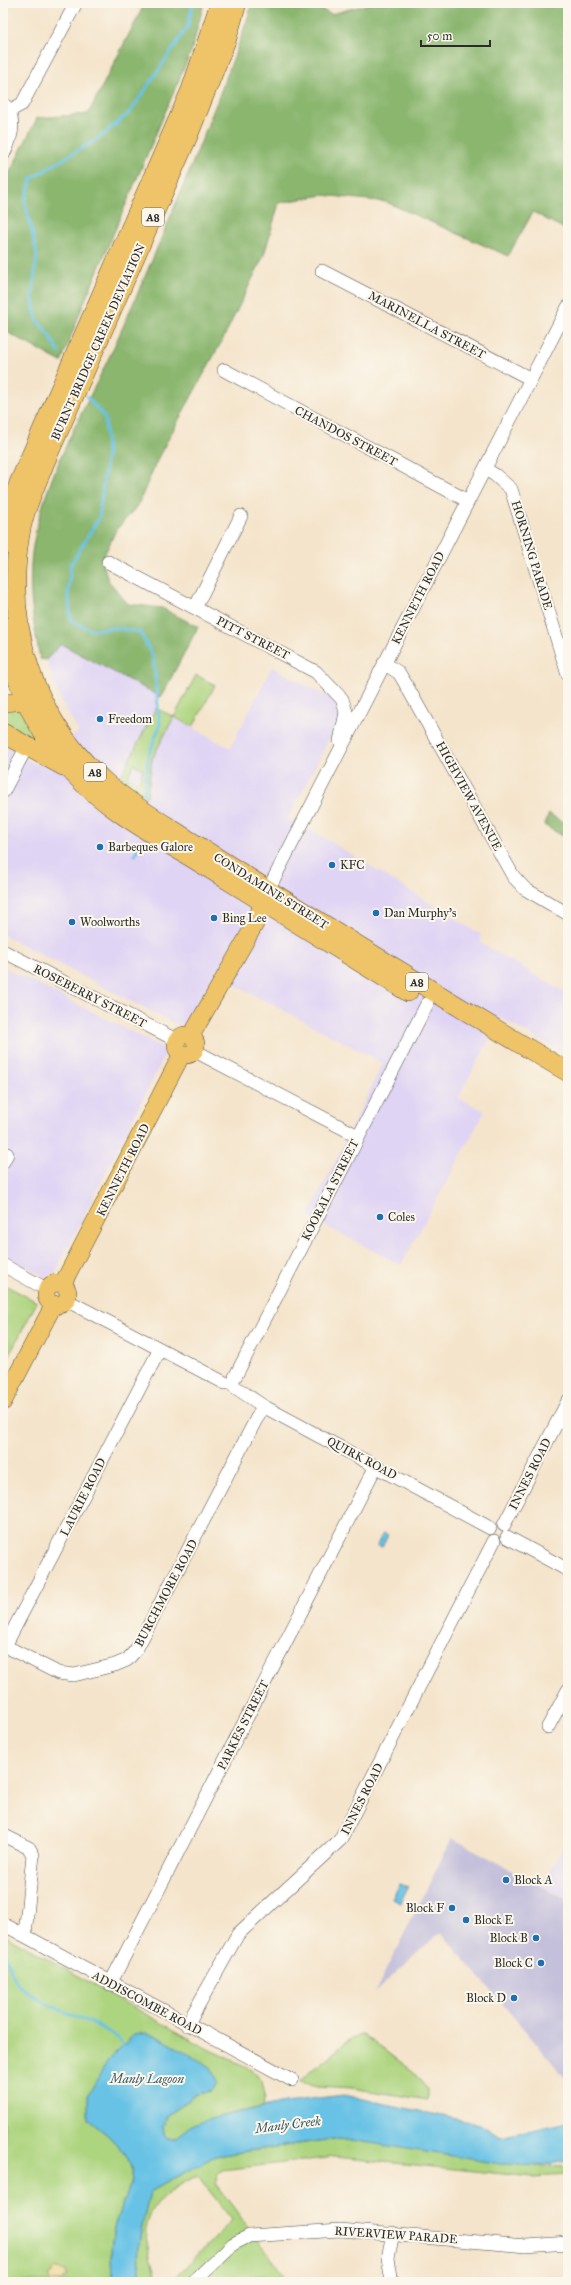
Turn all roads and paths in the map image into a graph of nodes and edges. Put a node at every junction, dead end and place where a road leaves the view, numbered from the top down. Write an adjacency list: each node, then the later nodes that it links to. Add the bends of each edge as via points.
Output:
1 (76, 3): 4 (street, via 22,104)
2 (220, 3): 13 (highway, BURNT BRIDGE CREEK DEVIATION / A8, via 191,90 19,483)
3 (237, 3): 20 (highway, BURNT BRIDGE CREEK DEVIATION / A8, via 206,94 27,508 20,533 16,599)
4 (6, 107): 5 (street, via 12,131)
5 (3, 155)
6 (322, 270): 9 (street, MARINELLA STREET)
7 (568, 307): 9 (street, KENNETH ROAD)
8 (224, 370): 11 (street, CHANDOS STREET)
9 (531, 380): 10 (street, KENNETH ROAD)
10 (485, 469): 11 (street, KENNETH ROAD); 18 (street, HORNING PARADE, via 511,490)
11 (468, 501): 17 (street, KENNETH ROAD)
12 (241, 516): 15 (street)
13 (3, 545)
14 (108, 562): 15 (street, PITT STREET)
15 (195, 608): 24 (street, PITT STREET, via 316,672 330,685 342,699 346,712)
16 (3, 626): 20 (highway, BURNT BRIDGE CREEK DEVIATION / A8, via 11,660)
17 (384, 663): 24 (street, KENNETH ROAD); 29 (street, HIGHVIEW AVENUE, via 399,673 405,682 513,876 525,889)
18 (568, 675)
19 (3, 692): 20 (main road)
20 (29, 694): 21 (main road); 25 (highway, BURNT BRIDGE CREEK DEVIATION / A8, via 48,739); 27 (highway, CONDAMINE STREET / A8, via 83,761)
21 (3, 703)
22 (3, 733): 23 (highway)
23 (27, 746): 25 (highway); 26 (street)
24 (338, 752): 28 (street, KENNETH ROAD)
25 (74, 774): 27 (highway, CONDAMINE STREET / A8, via 105,802)
26 (3, 792)
27 (138, 816): 28 (highway, CONDAMINE STREET / A8)
28 (265, 896): 31 (highway, CONDAMINE STREET / A8); 32 (main road, KENNETH ROAD, via 254,924); 33 (highway, CONDAMINE STREET / A8)
29 (568, 914)
30 (3, 951): 32 (street, ROSEBERRY STREET)
31 (427, 1004): 34 (highway, CONDAMINE STREET / A8); 35 (street, KOORALA STREET)
32 (186, 1045): 35 (street, ROSEBERRY STREET); 37 (main road, KENNETH ROAD)
33 (568, 1072)
34 (568, 1086)
35 (358, 1136): 39 (street, KOORALA STREET)
36 (3, 1265): 37 (street, QUIRK ROAD)
37 (57, 1295): 38 (street, QUIRK ROAD); 41 (main road, KENNETH ROAD)
38 (160, 1349): 39 (street, QUIRK ROAD); 48 (street, LAURIE ROAD)
39 (232, 1382): 42 (street, QUIRK ROAD)
40 (568, 1401): 45 (street, INNES ROAD)
41 (3, 1402)
42 (263, 1406): 43 (street, QUIRK ROAD); 48 (street, BURCHMORE ROAD, via 136,1650 127,1660 74,1675 58,1673)
43 (376, 1466): 44 (street, QUIRK ROAD); 54 (street, PARKES STREET)
44 (490, 1528): 45 (street, via 495,1524); 46 (street, via 489,1535)
45 (505, 1531): 46 (street, via 503,1542); 47 (street)
46 (494, 1541): 55 (street, INNES ROAD, via 340,1840 238,1934)
47 (568, 1570)
48 (4, 1645)
49 (568, 1690): 50 (street)
50 (548, 1727)
51 (3, 1835): 53 (street, via 29,1848 33,1855)
52 (3, 1924): 53 (street, ADDISCOMBE ROAD)
53 (25, 1936): 54 (street, ADDISCOMBE ROAD)
54 (110, 1984): 55 (street, ADDISCOMBE ROAD)
55 (187, 2025): 56 (street, ADDISCOMBE ROAD)
56 (292, 2080)
57 (393, 2233): 58 (street, RIVERVIEW PARADE, via 526,2246); 59 (street, RIVERVIEW PARADE, via 340,2230 249,2236 233,2244); 60 (street, via 388,2258)
58 (568, 2242)
59 (193, 2282)
60 (392, 2282)

